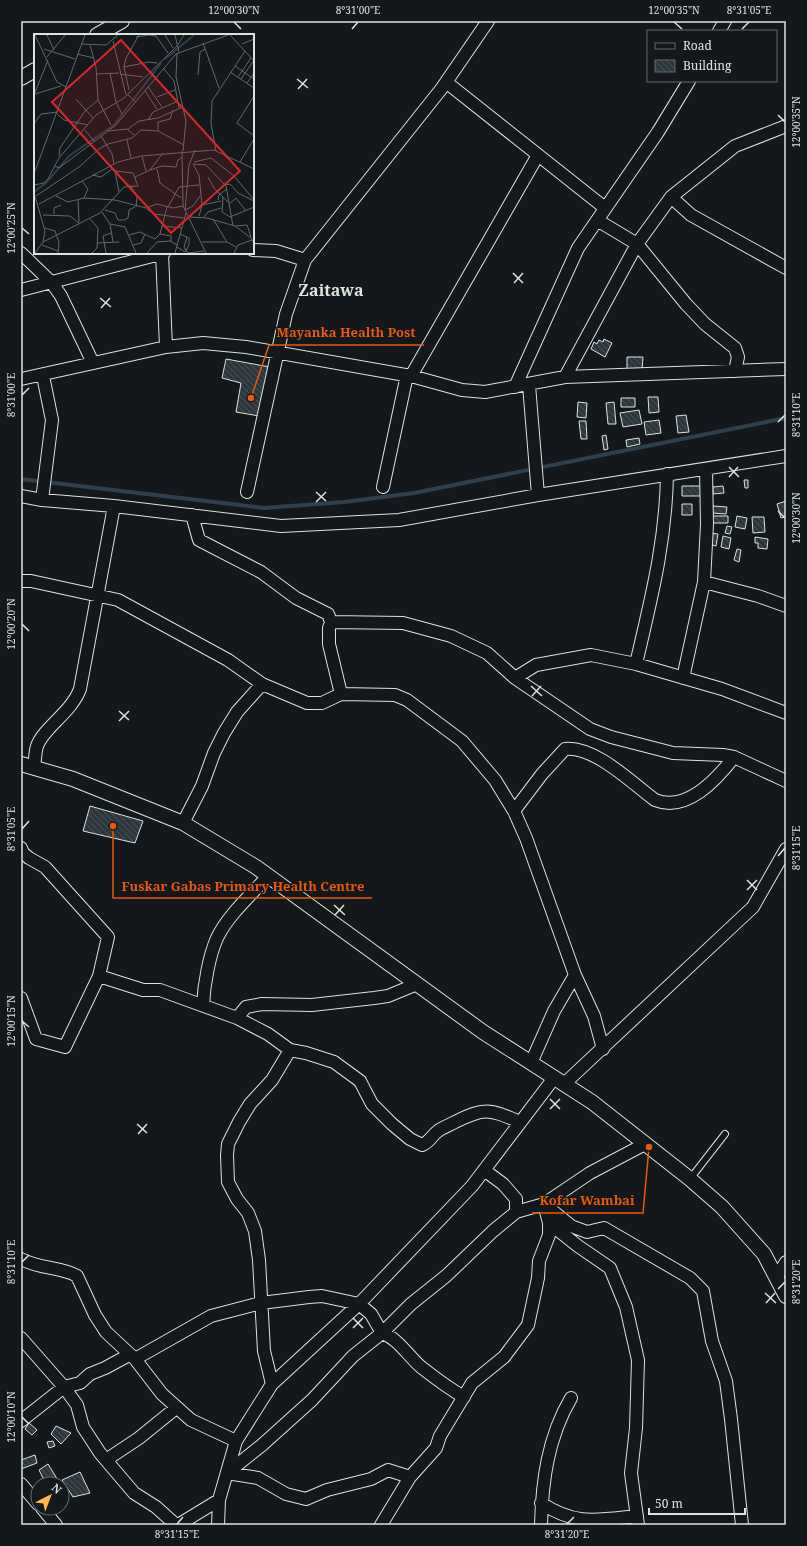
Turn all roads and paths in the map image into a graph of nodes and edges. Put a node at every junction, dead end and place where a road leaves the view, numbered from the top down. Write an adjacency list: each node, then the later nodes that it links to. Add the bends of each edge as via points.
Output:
1 (122, 21): 5 (street)
2 (488, 21): 8 (street)
3 (725, 21): 4 (street)
4 (720, 30)
5 (99, 34)
6 (34, 71): 7 (street)
7 (21, 78)
8 (446, 82): 11 (street); 20 (street)
9 (688, 82): 13 (street, via 658,132)
10 (786, 126): 12 (street, via 735,146)
11 (538, 155): 13 (street); 30 (street)
12 (671, 197): 15 (street); 21 (street, via 692,215)
13 (605, 208): 14 (street)
14 (597, 220): 15 (street); 34 (street, via 578,248)
15 (637, 244): 28 (street, via 686,304 705,324 735,348 738,357); 31 (street)
16 (254, 250): 20 (street, via 276,251)
17 (21, 253): 22 (street)
18 (159, 254): 22 (street)
19 (163, 254): 24 (street)
20 (305, 260): 25 (street, via 286,314)
21 (786, 268)
22 (52, 283): 23 (street); 26 (street, via 73,318)
23 (21, 290)
24 (166, 347): 25 (street, via 204,343); 26 (street)
25 (278, 353): 30 (street); 40 (street)
26 (93, 363): 29 (street)
27 (786, 369): 28 (street)
28 (735, 371): 31 (street)
29 (43, 376): 32 (street); 42 (street, via 52,420)
30 (409, 376): 34 (street, via 462,390 485,392); 38 (street)
31 (565, 377): 33 (street)
32 (21, 379)
33 (529, 385): 34 (street); 39 (street)
34 (515, 387)
35 (786, 456): 36 (street)
36 (706, 469): 37 (street); 46 (street)
37 (667, 474): 39 (street); 50 (street, via 666,511 659,562)
38 (383, 487)
39 (537, 490): 44 (street, via 399,520 281,526)
40 (247, 492)
41 (21, 496): 42 (street)
42 (43, 496): 43 (street)
43 (114, 506): 44 (street); 47 (street)
44 (192, 515): 49 (street, via 199,540 261,572 308,606 326,612)
45 (21, 581): 47 (street)
46 (704, 582): 48 (street); 52 (street)
47 (97, 594): 53 (street, via 118,600 201,645); 57 (street, via 77,698 42,737)
48 (786, 606)
49 (331, 622): 51 (street, via 403,623 451,636 486,653); 54 (street, via 328,628 329,644)
50 (636, 664): 51 (street, via 591,655 536,665); 52 (street)
51 (515, 678): 56 (street, via 590,729 611,737 673,753 722,754)
52 (683, 678): 55 (street, via 722,689)
53 (262, 684): 54 (street, via 307,703 322,703); 60 (street, via 237,712 224,733)
54 (341, 694): 59 (street, via 395,695 407,700 462,741 495,780)
55 (786, 713)
56 (734, 757): 58 (street); 59 (street, via 723,772 701,792 685,799 664,803 655,800 602,761 584,752 565,749)
57 (28, 766): 60 (street, via 74,779)
58 (785, 779)
59 (514, 811): 64 (street)
60 (183, 823): 63 (street)
61 (21, 848): 65 (street, via 23,854 45,867 107,933 107,944)
62 (786, 849): 70 (street, via 753,907)
63 (268, 876): 66 (street); 68 (street, via 237,910 217,938 208,970)
64 (575, 975): 70 (street, via 594,1016); 72 (street, via 554,1011)
65 (98, 976): 67 (street, via 65,1047 36,1039); 68 (street, via 143,990 160,990)
66 (417, 984): 69 (street, via 388,996 374,998 312,1005 262,1004 246,1008); 72 (street)
67 (21, 998)
68 (203, 1005): 69 (street)
69 (236, 1018): 71 (street, via 268,1034)
70 (603, 1049): 73 (street)
71 (290, 1050): 74 (street, via 334,1062 360,1081 372,1104 392,1124 422,1145 430,1142 437,1131 484,1111 496,1112); 86 (street, via 272,1080 250,1104 228,1144 228,1182 248,1213 255,1231)
72 (531, 1063): 73 (street)
73 (559, 1081): 74 (street); 76 (street, via 592,1102)
74 (520, 1122): 77 (street)
75 (725, 1134): 78 (lane)
76 (645, 1144): 78 (street); 79 (street, via 590,1173)
77 (484, 1170): 80 (street, via 503,1184 516,1200); 87 (street, via 472,1186)
78 (690, 1179): 84 (street, via 722,1207 764,1254)
79 (544, 1204): 80 (street); 81 (street); 112 (street, via 571,1226 587,1232 604,1228 690,1278 703,1291 712,1341 726,1381)
80 (516, 1212): 88 (street, via 446,1276 411,1304)
81 (549, 1223): 93 (street, via 549,1234 539,1261 528,1325 504,1357 472,1383); 106 (street, via 610,1268 626,1307 638,1360 632,1473)
82 (21, 1259): 90 (street, via 32,1265 71,1272 77,1276 106,1332)
83 (786, 1262): 84 (street)
84 (777, 1276): 85 (street)
85 (786, 1296)
86 (260, 1303): 87 (street, via 322,1296); 90 (street, via 211,1316); 91 (street, via 264,1351)
87 (359, 1304): 88 (street, via 371,1314); 91 (street)
88 (382, 1333): 93 (street, via 390,1335 441,1384); 99 (street, via 353,1356 312,1400 268,1440)
89 (21, 1338): 92 (street)
90 (132, 1357): 92 (street, via 90,1374 80,1383); 95 (street, via 152,1384)
91 (272, 1384): 97 (street)
92 (64, 1387): 96 (street); 98 (street, via 76,1405 83,1427)
93 (464, 1397): 100 (street, via 440,1436 436,1448)
94 (571, 1398): 104 (street, via 551,1444)
95 (176, 1408): 97 (street, via 191,1420); 98 (street, via 139,1438)
96 (21, 1421)
97 (236, 1441): 99 (street)
98 (106, 1460): 108 (street, via 134,1493)
99 (227, 1473): 100 (street, via 258,1478 286,1494 306,1499 328,1490 371,1479 388,1470); 103 (street)
100 (410, 1477): 110 (street)
101 (21, 1484): 102 (street)
102 (30, 1495)
103 (219, 1500): 108 (street); 109 (street)
104 (541, 1503): 106 (street, via 558,1514 573,1519); 111 (street)
105 (49, 1516): 107 (street)
106 (637, 1521)
107 (56, 1525)
108 (177, 1525)
109 (218, 1525)
110 (381, 1525)
111 (541, 1525)
112 (742, 1525)

